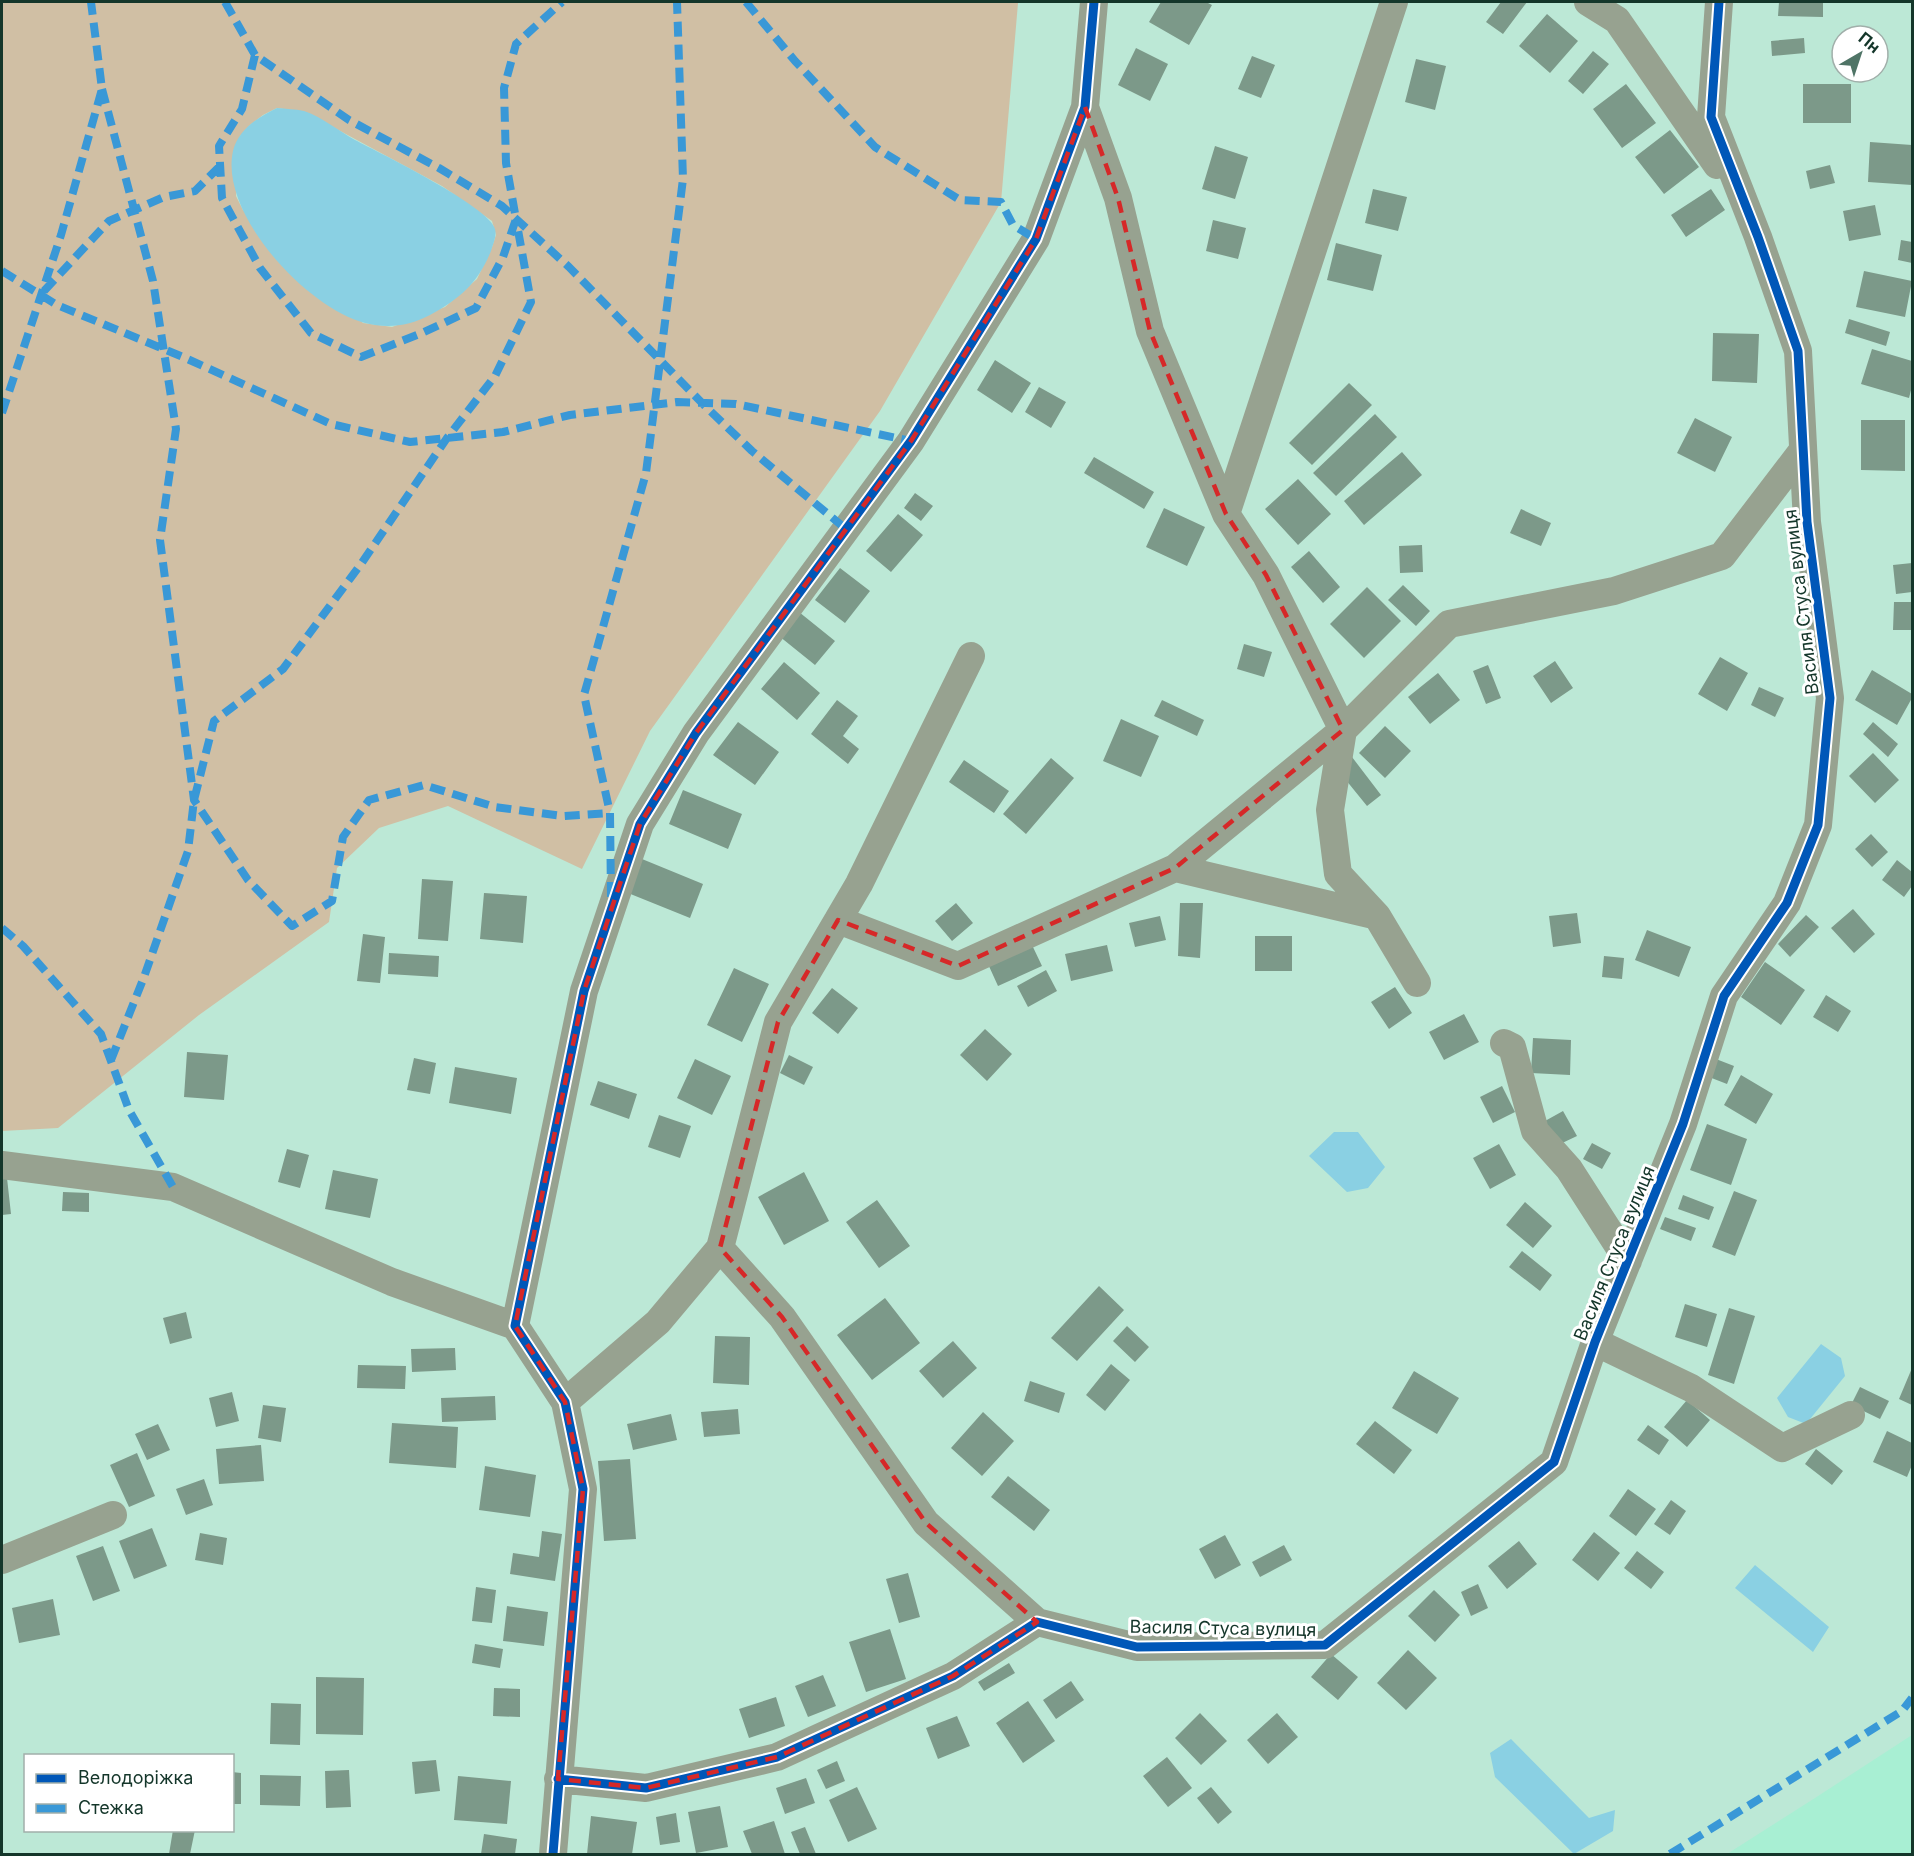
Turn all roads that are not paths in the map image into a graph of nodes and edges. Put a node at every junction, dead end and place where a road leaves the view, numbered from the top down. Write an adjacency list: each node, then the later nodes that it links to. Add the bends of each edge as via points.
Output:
1 (1095, 2): 5 (street)
2 (1394, 2): 8 (street)
3 (1588, 2): 6 (street, via 1617,20)
4 (1719, 2): 6 (street, Василя Стуса вулиця, via 1711,117)
5 (1085, 107): 8 (street, via 1118,198 1150,331); 19 (street, via 1036,239 911,441 696,733 640,824 584,992)
6 (1742, 200): 7 (street, Василя Стуса вулиця, via 1798,351)
7 (1803, 450): 10 (street, via 1722,556 1614,591 1449,624); 18 (street, Василя Стуса вулиця, via 1807,522 1830,698 1818,825 1787,903 1724,996 1683,1124)
8 (1226, 514): 10 (street, via 1266,575)
9 (971, 656): 13 (street)
10 (1343, 730): 11 (street); 12 (street, via 1330,810 1338,874)
11 (1175, 868): 12 (street); 13 (street, via 958,966)
12 (1377, 916): 14 (street)
13 (838, 920): 17 (street, via 778,1022)
14 (1417, 983)
15 (1504, 1043): 18 (street, via 1512,1047 1535,1131 1569,1169)
16 (2, 1165): 19 (street, via 173,1187 392,1282)
17 (720, 1248): 21 (street, via 658,1322); 25 (street, via 782,1317 926,1523)
18 (1628, 1261): 20 (street, Василя Стуса вулиця)
19 (515, 1326): 21 (street)
20 (1595, 1342): 22 (street, via 1691,1388 1782,1448); 25 (street, Василя Стуса вулиця, via 1554,1462 1325,1645 1137,1647)
21 (565, 1402): 26 (street, via 583,1489)
22 (1851, 1415)
23 (113, 1515): 24 (street)
24 (2, 1560)
25 (1037, 1622): 26 (street, via 953,1676 777,1757 646,1788)
26 (558, 1779): 27 (street)
27 (553, 1854)

